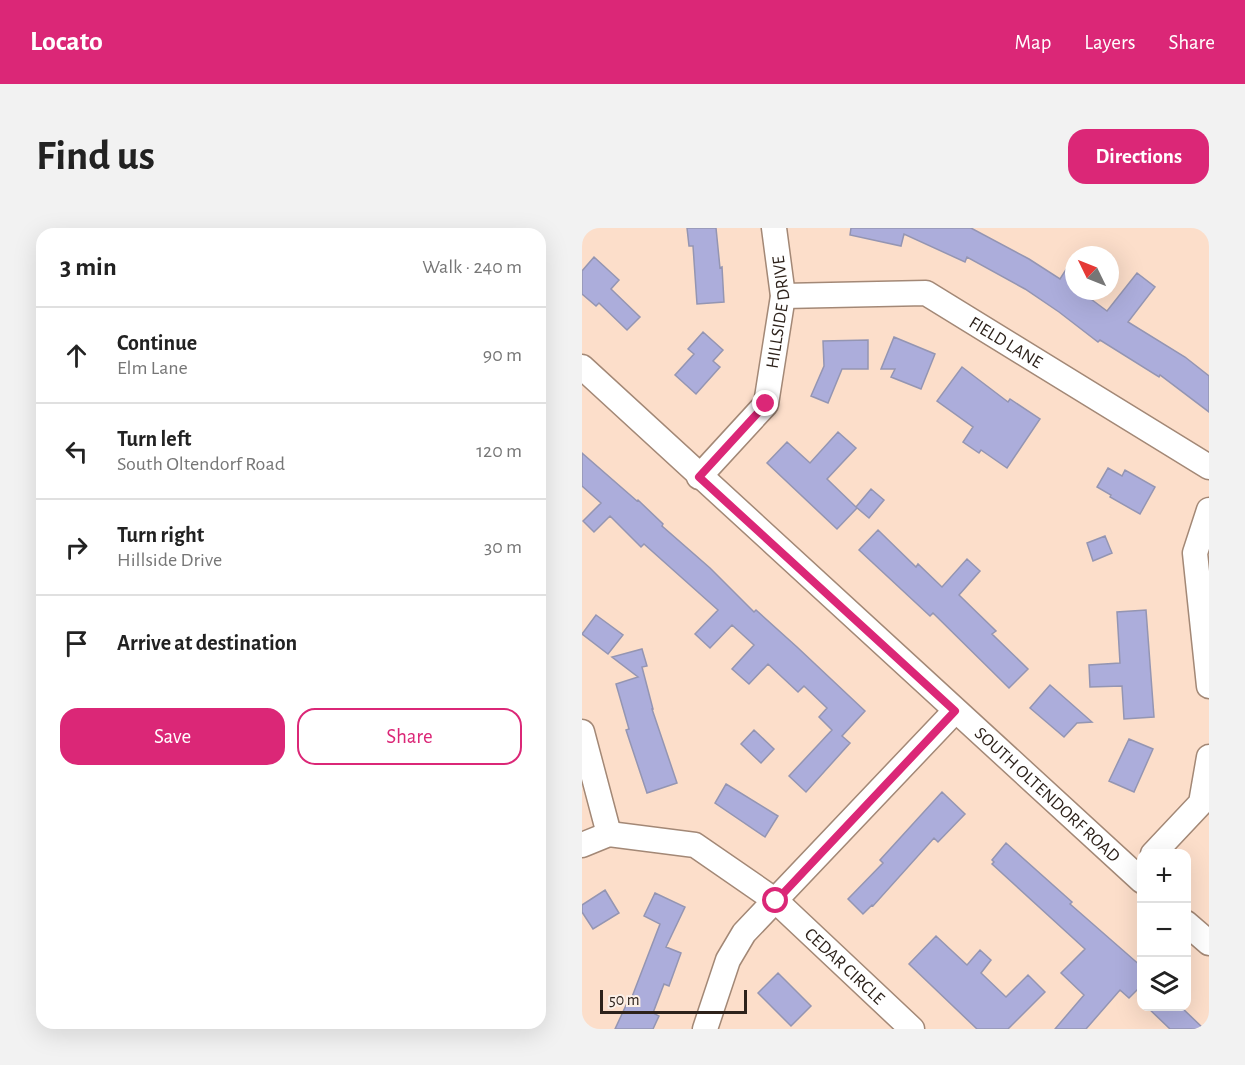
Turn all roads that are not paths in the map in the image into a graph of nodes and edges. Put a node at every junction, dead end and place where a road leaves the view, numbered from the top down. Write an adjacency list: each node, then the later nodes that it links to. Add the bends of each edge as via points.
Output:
1 (774, 228): 2 (street, HILLSIDE DRIVE)
2 (783, 296): 4 (street, FIELD LANE, via 926,293); 5 (street, HILLSIDE DRIVE, via 766,404)
3 (582, 367): 5 (street, SOUTH OLTENDORF ROAD)
4 (1209, 467)
5 (699, 477): 8 (street, SOUTH OLTENDORF ROAD)
6 (1209, 510): 7 (street, via 1196,553)
7 (1209, 686)
8 (955, 711): 14 (street, SOUTH OLTENDORF ROAD); 15 (street)
9 (582, 732): 11 (street)
10 (1209, 757): 13 (street, via 1201,803)
11 (609, 834): 12 (street, CEDAR CIRCLE); 15 (street, CEDAR CIRCLE, via 695,845)
12 (582, 845)
13 (1158, 849)
14 (1137, 872)
15 (776, 901): 18 (street, via 744,933 728,960); 19 (street, CEDAR CIRCLE)
16 (1191, 927): 17 (street)
17 (1209, 944)
18 (705, 1029)
19 (912, 1029)

